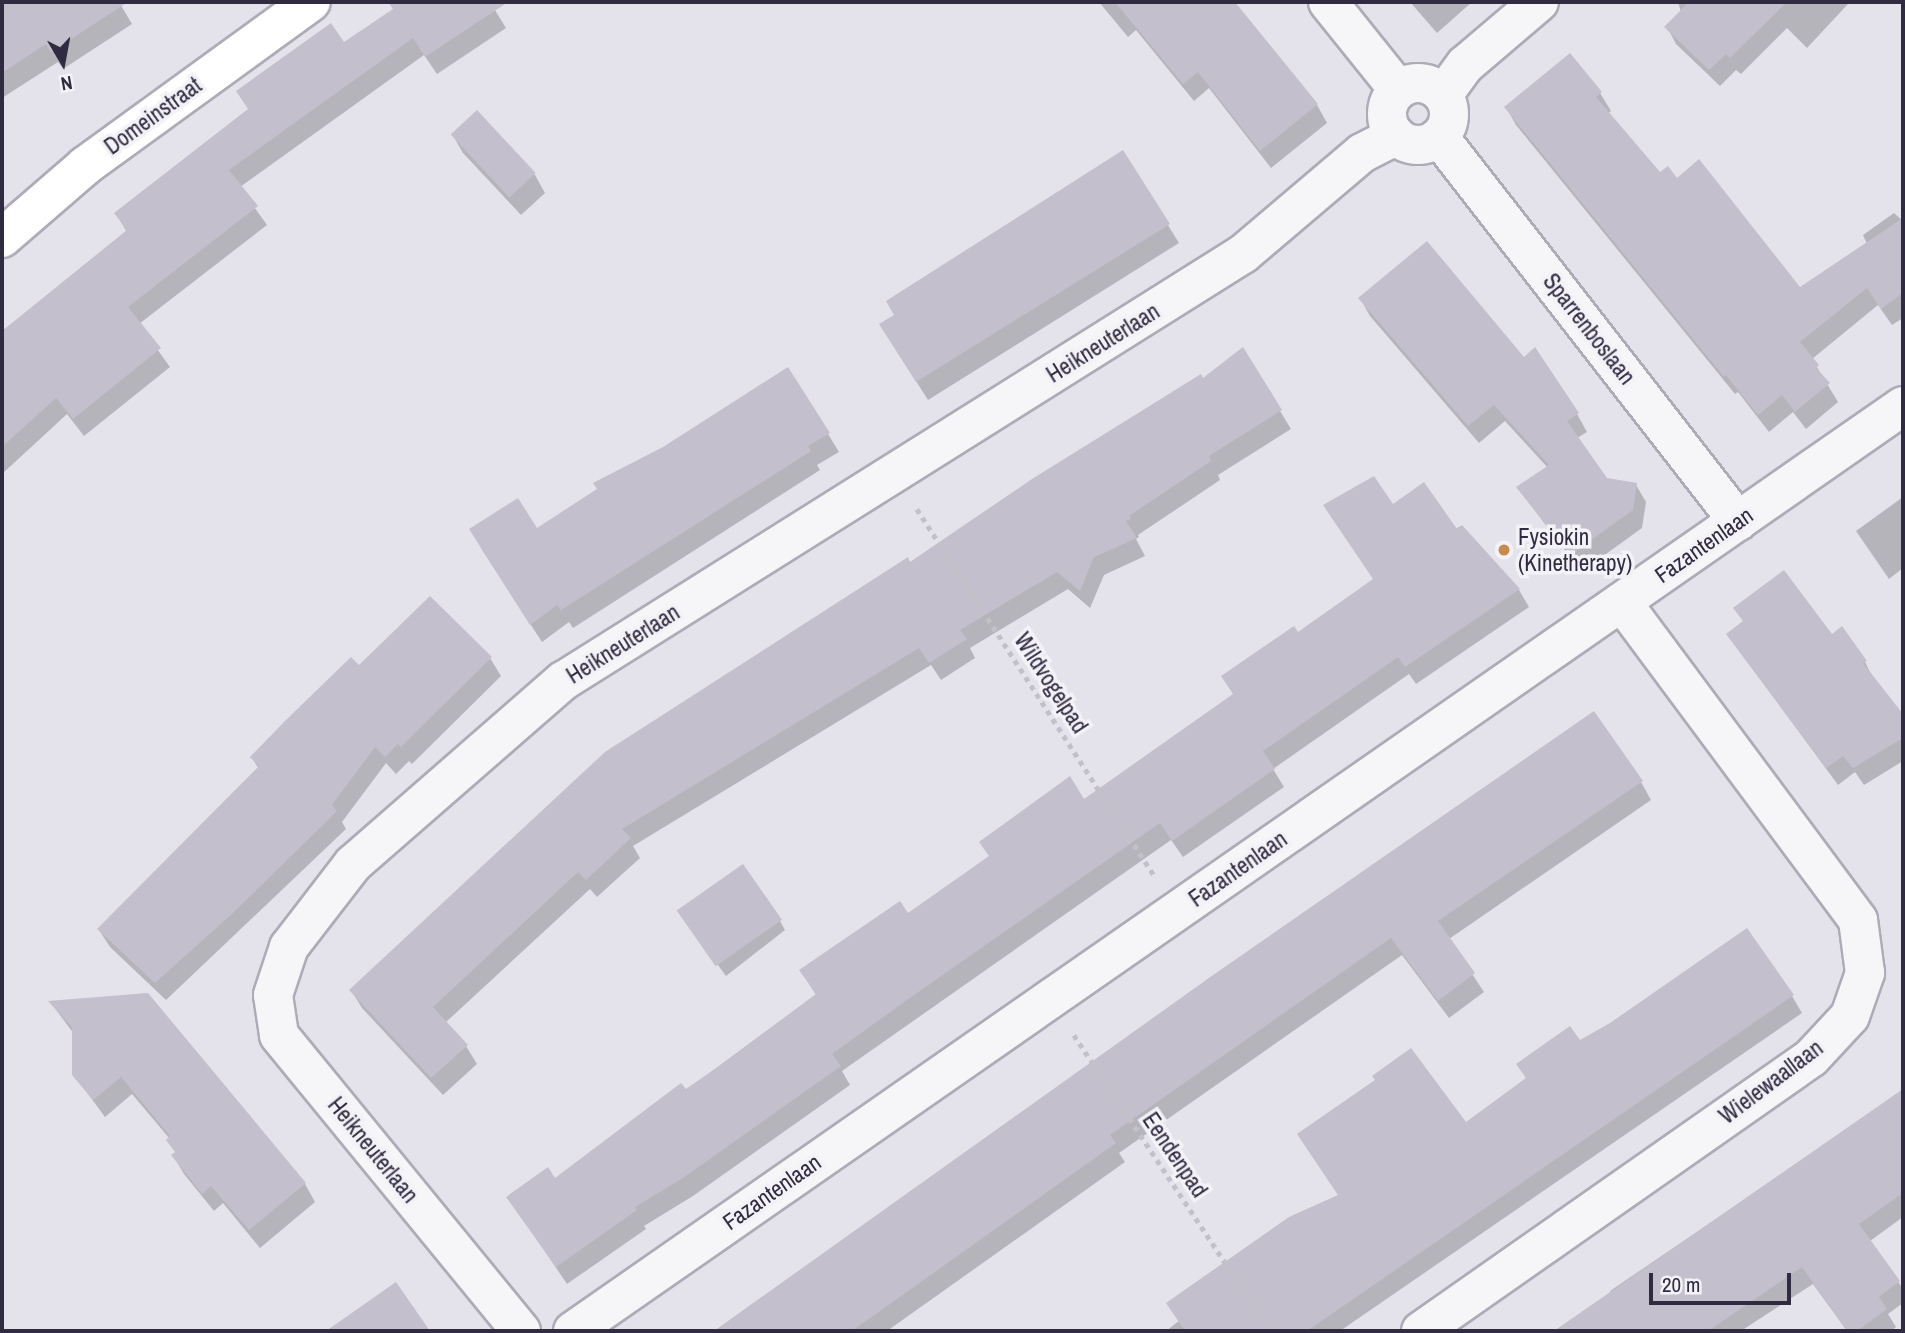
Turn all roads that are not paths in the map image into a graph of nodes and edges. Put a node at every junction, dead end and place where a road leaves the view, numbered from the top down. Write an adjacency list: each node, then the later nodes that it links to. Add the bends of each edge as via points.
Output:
1 (310, 2): 8 (street, Domeinstraat, via 85,166)
2 (1328, 2): 4 (street)
3 (1539, 2): 5 (street, via 1465,65)
4 (1398, 89): 5 (street, via 1423,82); 6 (street, via 1388,104 1386,118)
5 (1443, 95): 7 (street, via 1449,120)
6 (1395, 136): 7 (street, via 1415,145); 12 (street, Heikneuterlaan, via 1362,153 1243,254 564,681 353,864 289,947 273,995 279,1035)
7 (1439, 137): 10 (street, Sparrenboslaan)
8 (2, 238)
9 (1903, 406): 10 (street, Fazantenlaan)
10 (1738, 521): 11 (street, Fazantenlaan)
11 (1622, 602): 13 (street, Fazantenlaan); 14 (street, Wielewaallaan, via 1858,920 1865,973 1850,1016 1811,1058)
12 (520, 1331)
13 (573, 1331)
14 (1421, 1331)

